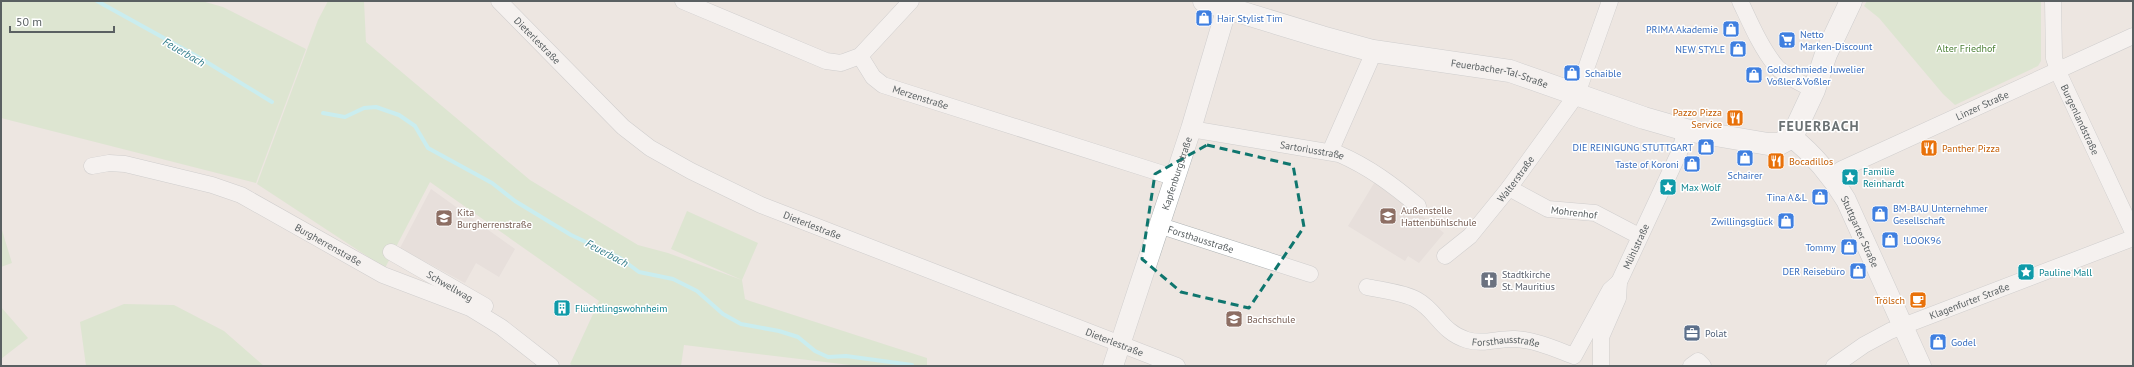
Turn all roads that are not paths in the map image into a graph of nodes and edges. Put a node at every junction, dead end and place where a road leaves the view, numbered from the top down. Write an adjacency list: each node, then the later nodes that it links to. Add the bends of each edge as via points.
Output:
1 (499, 1): 36 (street, Dieterlestraße, via 623,127 650,148 691,171 761,205)
2 (683, 1): 12 (street, via 826,61 841,63)
3 (911, 1): 12 (street)
4 (1204, 1): 9 (main road, Feuerbacher-Tal-Straße)
5 (1610, 1): 15 (street, Walterstraße)
6 (1740, 1): 14 (street, via 1753,29 1775,65 1790,78)
7 (1851, 1): 14 (main road, via 1826,54)
8 (2053, 1): 13 (street, Burgenlandstraße, via 2054,58)
9 (1228, 4): 11 (main road, Feuerbacher-Tal-Straße, via 1322,37); 16 (street, Kapfenburgstraße)
10 (2133, 36): 13 (street, Linzer Straße)
11 (1373, 51): 15 (main road, Feuerbacher-Tal-Straße, via 1510,71); 19 (street)
12 (860, 56): 22 (street, Merzenstraße, via 873,77 883,85)
13 (2059, 71): 21 (street, Linzer Straße); 26 (street, Burgenlandstraße)
14 (1814, 90): 18 (main road)
15 (1577, 94): 17 (main road, Feuerbacher-Tal-Straße); 23 (street, Walterstraße)
16 (1191, 129): 19 (street, Sartoriusstraße); 22 (street, Kapfenburgstraße)
17 (1686, 130): 18 (main road, Feuerbacher-Tal-Straße, via 1768,144 1779,144); 27 (street, Mühlstraße, via 1679,153)
18 (1792, 137): 21 (street, Stuttgarter Straße, via 1810,152)
19 (1330, 152): 24 (street, Sartoriusstraße, via 1346,157 1374,172)
20 (92, 166): 35 (street, Burgherrenstraße, via 125,164 193,180 241,195 383,275 470,308)
21 (1831, 176): 34 (street, Stuttgarter Straße, via 1846,200)
22 (1176, 178): 25 (street, Kapfenburgstraße)
23 (1509, 188): 27 (street, Mohrenhof, via 1548,209 1602,215); 30 (street, Walterstraße, via 1470,236)
24 (1418, 206)
25 (1161, 226): 31 (street, Forsthausstraße); 36 (street, Kapfenburgstraße)
26 (2133, 232)
27 (1639, 236): 32 (street, Mühlstraße)
28 (2133, 238): 34 (street, Klagenfurter Straße)
29 (391, 252): 35 (street, Schwellwag, via 472,297 493,312)
30 (1445, 256)
31 (1310, 274)
32 (1619, 282): 33 (street, Forsthausstraße, via 1610,290 1574,356 1528,340 1514,339 1487,343 1467,340 1442,326 1416,299); 40 (street, Mühlstraße, via 1618,298 1601,337)
33 (1367, 287)
34 (1903, 326): 43 (street, Klagenfurter Straße, via 1864,345); 44 (street, Stuttgarter Straße)
35 (501, 327): 37 (street, Burgherrenstraße)
36 (1120, 345): 38 (street, Kapfenburgstraße); 39 (street, Dieterlestraße)
37 (551, 366)
38 (1113, 366)
39 (1176, 366)
40 (1601, 366)
41 (1691, 366): 42 (street, via 1698,361)
42 (1703, 366)
43 (1834, 366)
44 (1921, 366)

